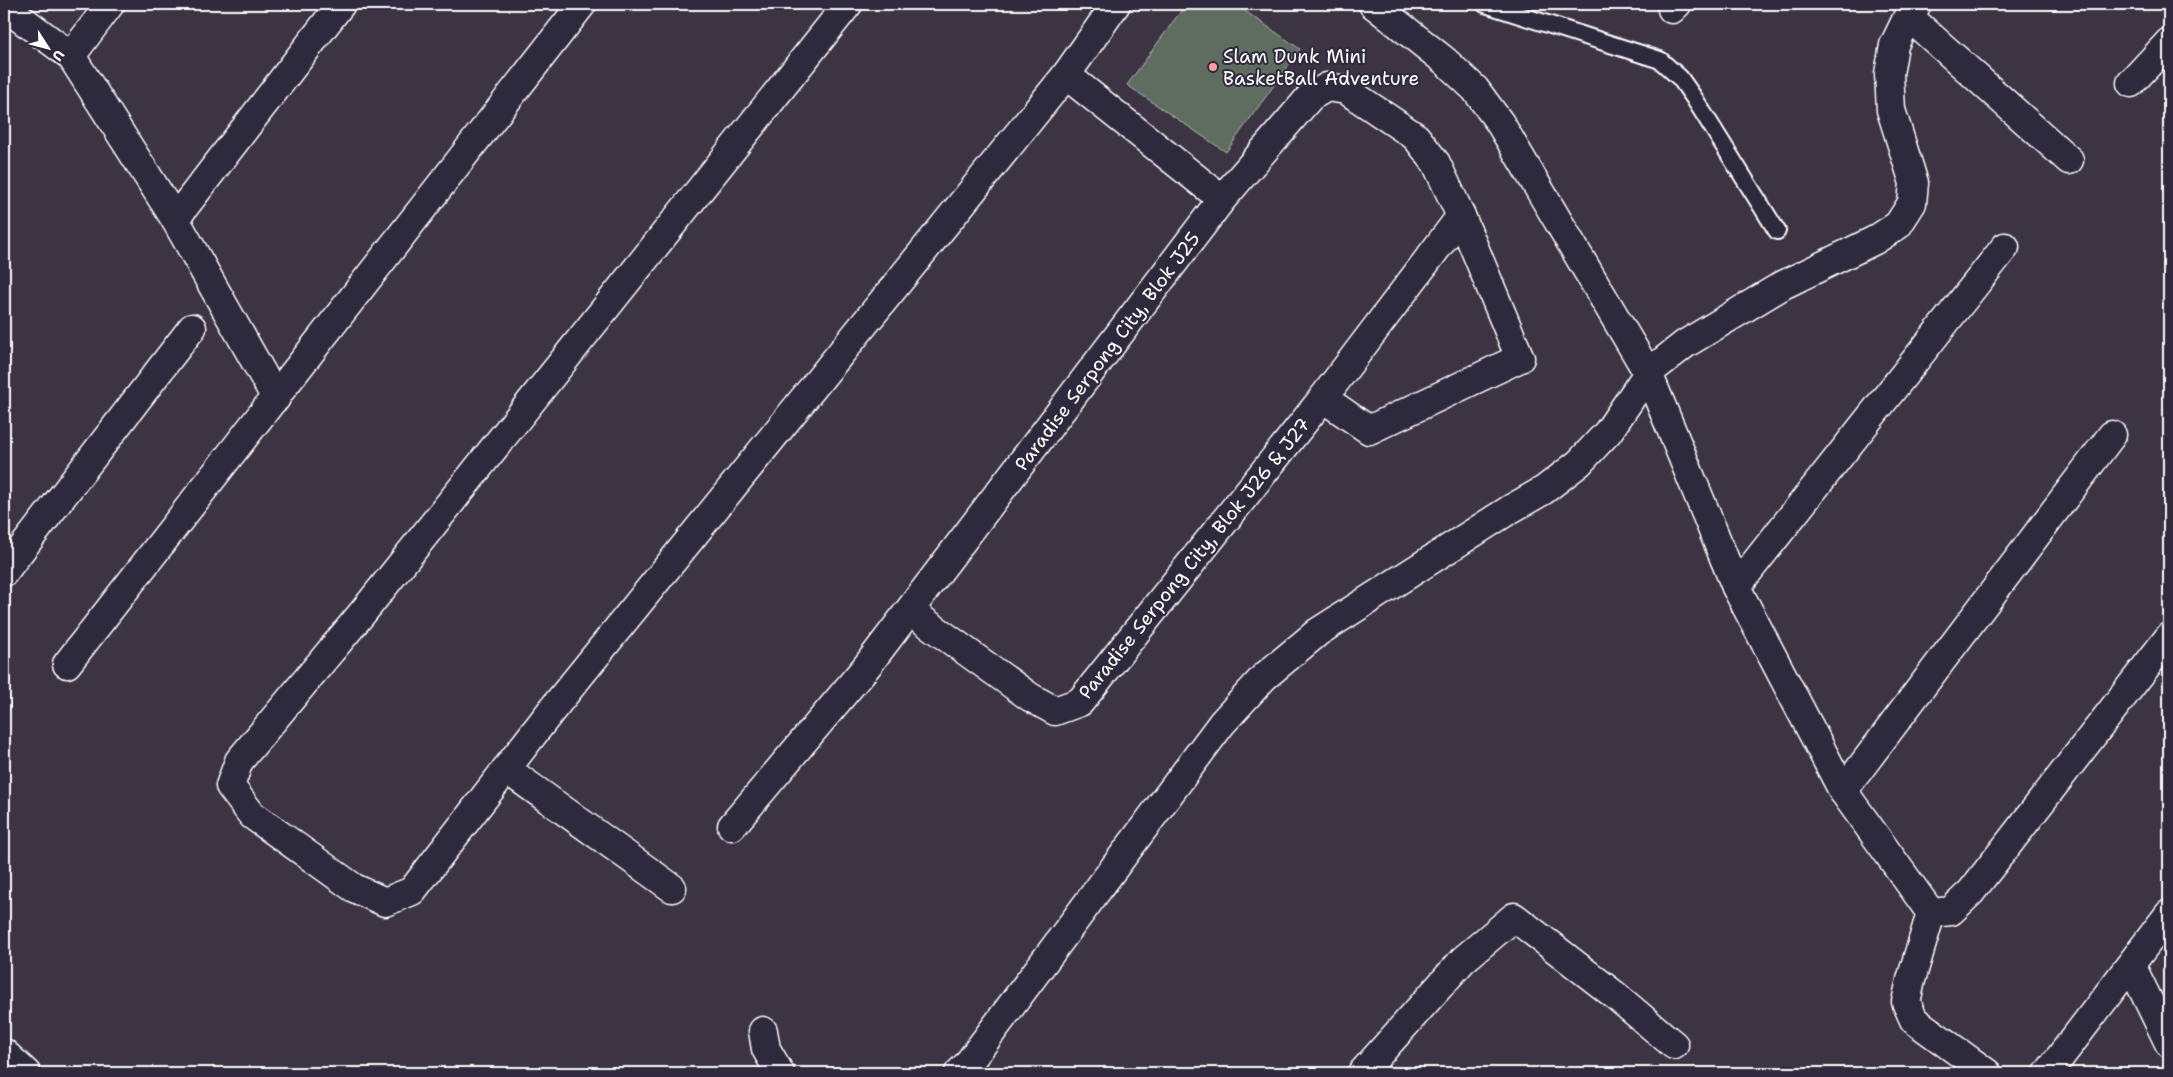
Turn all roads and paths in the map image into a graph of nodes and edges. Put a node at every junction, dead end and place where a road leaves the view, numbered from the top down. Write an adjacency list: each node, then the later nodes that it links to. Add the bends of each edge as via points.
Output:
1 (110, 4): 11 (street)
2 (341, 4): 18 (street)
3 (582, 4): 23 (street)
4 (848, 4): 31 (street, via 370,603 239,761 230,786 252,815 354,888 385,902 412,892)
5 (1116, 4): 12 (street)
6 (1373, 4): 22 (street, via 1445,61 1475,90 1500,123)
7 (1485, 4): 19 (lane, via 1660,60 1680,78 1694,98)
8 (4, 6): 11 (street)
9 (1913, 10): 15 (street); 22 (street, via 1894,46 1889,74 1891,110 1914,182 1912,203 1898,225 1875,240 1783,285 1685,344)
10 (2169, 42): 13 (street)
11 (71, 56): 18 (street)
12 (1066, 75): 16 (street); 31 (street)
13 (2132, 83)
14 (1310, 97): 16 (street, Paradise Serpong City, Blok J25); 17 (street, Paradise Serpong City, Blok J26 & J27, via 1327,87 1346,90 1416,137 1436,163)
15 (2069, 160)
16 (1222, 199): 28 (street, Paradise Serpong City, Blok J25)
17 (1461, 216): 24 (street, Paradise Serpong City, Blok J26 & J27); 24 (street, Paradise Serpong City, Blok J26 & J27, via 1520,358 1369,430)
18 (175, 219): 23 (street)
19 (1777, 231)
20 (2006, 247): 27 (street)
21 (192, 328): 26 (street)
22 (1648, 373): 27 (street); 44 (street, via 1608,432 1579,463 1544,490 1318,632 1264,677 1222,723)
23 (276, 398): 30 (street)
24 (1323, 398): 28 (street, Paradise Serpong City, Blok J26 & J27, via 1080,702 1055,711 1030,697)
25 (2112, 435): 32 (street)
26 (4, 572)
27 (1736, 586): 32 (street)
28 (910, 611): 33 (street, Paradise Serpong City, Blok J25)
29 (2169, 637): 35 (street, via 1971,892 1951,911)
30 (67, 664)
31 (506, 769): 34 (street)
32 (1843, 791): 35 (street)
33 (732, 826)
34 (672, 888)
35 (1931, 912): 46 (street, via 1906,1002 1914,1020)
36 (2169, 914): 37 (street)
37 (2131, 965): 39 (street); 47 (street)
38 (763, 1031): 43 (street, via 766,1049)
39 (2169, 1043)
40 (1674, 1045): 45 (street, via 1514,917 1463,960)
41 (4, 1052): 42 (street)
42 (26, 1073)
43 (780, 1073)
44 (959, 1073)
45 (1362, 1073)
46 (1986, 1073)
47 (2048, 1073)

